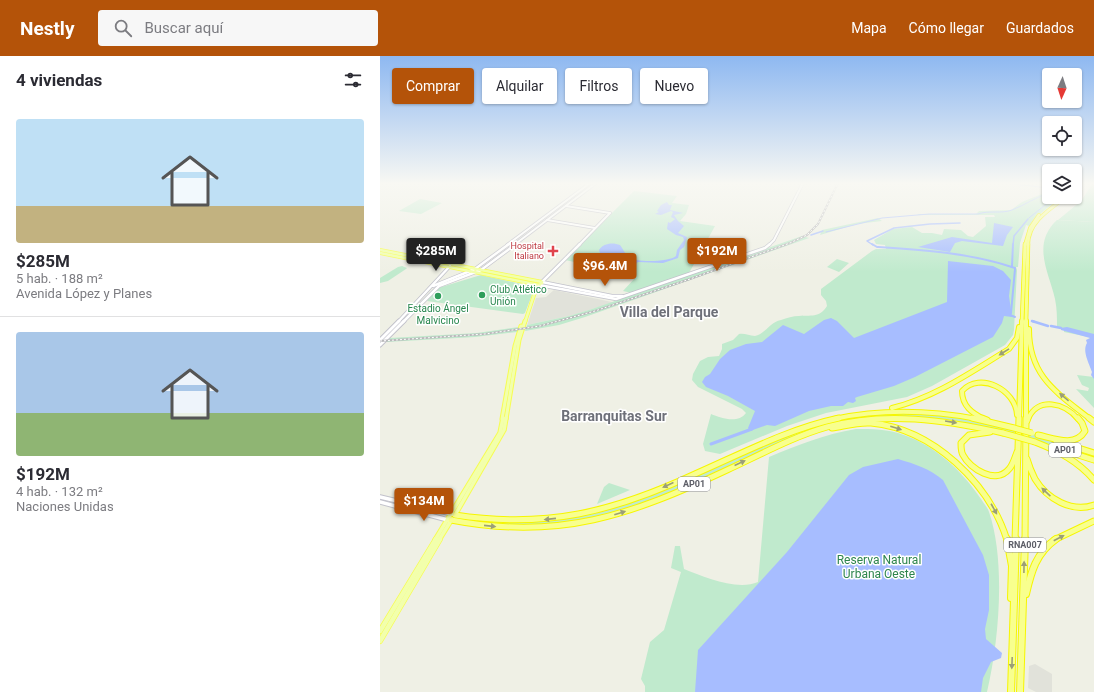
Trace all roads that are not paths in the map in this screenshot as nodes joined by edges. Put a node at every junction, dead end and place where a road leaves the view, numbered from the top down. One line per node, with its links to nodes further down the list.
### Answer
1 (551, 213): 7 (street)
2 (557, 213): 8 (street)
3 (608, 213): 9 (street)
4 (788, 213): 26 (street)
5 (1042, 213): 28 (highway, RNA007)
6 (1045, 213): 29 (highway, RNA007)
7 (542, 219): 8 (street); 14 (street)
8 (547, 220): 9 (street); 15 (street)
9 (595, 228): 22 (street)
10 (380, 250): 12 (main road)
11 (380, 253): 13 (main road)
12 (453, 264): 13 (street); 14 (main road)
13 (450, 267): 16 (main road); 24 (street)
14 (475, 269): 15 (main road); 16 (street)
15 (481, 270): 17 (street); 18 (main road)
16 (471, 271): 17 (main road); 24 (street)
17 (476, 273): 20 (main road); 31 (street)
18 (502, 274): 19 (main road); 20 (main road)
19 (506, 275): 21 (main road); 22 (main road)
20 (498, 277): 21 (main road)
21 (502, 278): 23 (main road)
22 (542, 282): 23 (main road); 25 (street)
23 (538, 285): 27 (street); 49 (main road)
24 (433, 286): 30 (street)
25 (603, 294): 26 (street); 27 (street)
26 (629, 295): 27 (street)
27 (600, 297)
28 (1022, 305): 32 (highway, one-way to 32); 35 (highway, RNA007)
29 (1027, 307): 33 (highway, one-way to 29); 36 (highway, RNA007)
30 (380, 340)
31 (380, 344)
32 (821, 421): 34 (highway, AP01); 49 (highway, AP01, one-way to 49)
33 (1094, 422)
34 (1008, 426): 35 (highway, AP01); 35 (highway)
35 (1017, 427): 39 (highway, AP01, bridge); 40 (highway, RNA007)
36 (1026, 427): 39 (highway); 41 (highway, RNA007)
37 (1002, 433): 38 (highway, AP01, one-way to 37); 40 (highway); 42 (highway, AP01, bridge)
38 (802, 435): 50 (highway, AP01, one-way to 38); 53 (highway, one-way to 53)
39 (1038, 435): 43 (highway, AP01)
40 (1019, 440): 53 (highway, RNA007)
41 (1026, 442): 48 (highway, one-way to 41); 55 (highway, RNA007, one-way to 41)
42 (1035, 442): 44 (highway, AP01); 45 (highway)
43 (1094, 453)
44 (1094, 460)
45 (1094, 480)
46 (380, 497): 49 (street)
47 (380, 502): 50 (street)
48 (1094, 505)
49 (453, 514): 50 (main road)
50 (449, 520): 52 (main road); 54 (main road)
51 (1094, 521): 55 (highway, one-way to 51)
52 (380, 631)
53 (1013, 634): 56 (highway, RNA007, one-way to 56)
54 (380, 641)
55 (1022, 648): 57 (highway, RNA007)
56 (1011, 692)
57 (1020, 692)

